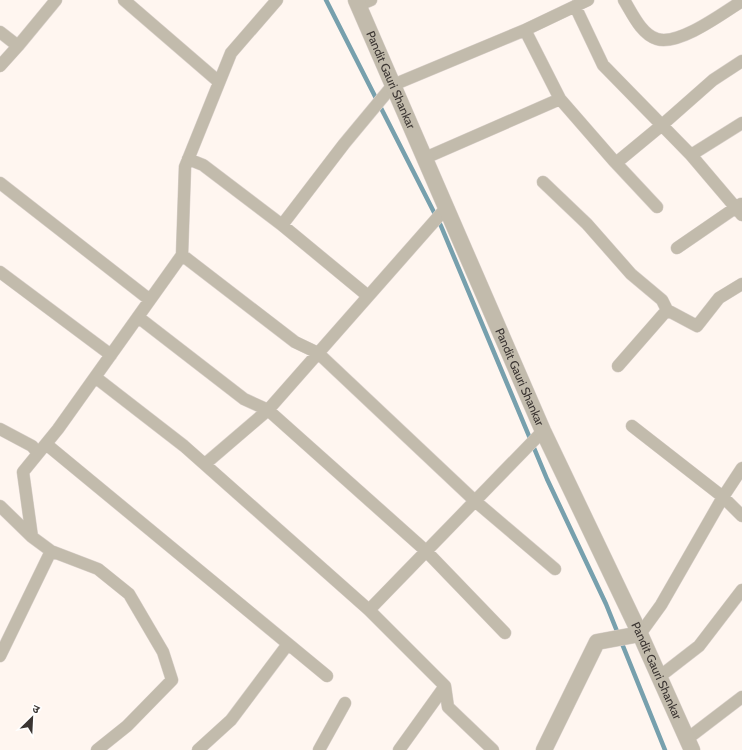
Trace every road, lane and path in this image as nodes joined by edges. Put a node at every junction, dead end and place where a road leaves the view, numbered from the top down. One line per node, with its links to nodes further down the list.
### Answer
1 (56, 0): 11 (street)
2 (124, 0): 14 (street)
3 (276, 0): 14 (street)
4 (588, 0): 8 (street)
5 (624, 0): 6 (street)
6 (742, 1)
7 (362, 2): 15 (street, Pandit Gauri Shankar)
8 (575, 6): 9 (street); 18 (street)
9 (524, 30): 15 (street); 16 (street)
10 (0, 32): 11 (street)
11 (18, 46): 13 (street)
12 (742, 60): 18 (street)
13 (0, 66)
14 (219, 82): 21 (street)
15 (393, 85): 20 (street, Pandit Gauri Shankar); 28 (street)
16 (560, 99): 20 (street); 22 (street)
17 (742, 123): 19 (street)
18 (662, 125): 19 (street); 22 (street)
19 (690, 155): 27 (street)
20 (425, 158): 26 (street, Pandit Gauri Shankar)
21 (188, 159): 28 (street); 30 (street)
22 (616, 163): 25 (street)
23 (543, 182): 35 (street)
24 (0, 183): 34 (street)
25 (657, 207)
26 (446, 208): 33 (street); 44 (street, Pandit Gauri Shankar)
27 (740, 209): 29 (street)
28 (282, 225): 33 (street)
29 (677, 248)
30 (182, 255): 34 (street); 37 (street)
31 (0, 272): 38 (street)
32 (742, 284): 35 (street)
33 (368, 296): 37 (street)
34 (150, 300): 36 (street)
35 (667, 310): 39 (street)
36 (138, 317): 38 (street); 41 (street)
37 (318, 353): 41 (street); 49 (street)
38 (111, 355): 40 (street)
39 (618, 366)
40 (95, 377): 45 (street); 46 (street)
41 (268, 410): 46 (street); 54 (street)
42 (632, 426): 48 (street)
43 (0, 429): 45 (street)
44 (543, 432): 49 (street); 59 (street, Pandit Gauri Shankar)
45 (42, 448): 52 (street); 60 (street)
46 (205, 464): 57 (street)
47 (742, 468): 48 (street)
48 (723, 497): 51 (street); 59 (street)
49 (475, 501): 54 (street); 55 (street)
50 (0, 506): 52 (street)
51 (742, 516)
52 (32, 537): 53 (street)
53 (51, 551): 61 (street); 68 (street)
54 (426, 551): 57 (street); 58 (street)
55 (555, 570)
56 (742, 590): 63 (street)
57 (369, 610): 64 (street)
58 (505, 633)
59 (640, 634): 63 (street, Pandit Gauri Shankar); 73 (street)
60 (288, 644): 62 (street); 69 (street)
61 (0, 656)
62 (327, 676)
63 (659, 677): 67 (street, Pandit Gauri Shankar)
64 (445, 686): 71 (street); 72 (street)
65 (742, 697): 67 (street)
66 (345, 703): 70 (street)
67 (690, 744)
68 (98, 750)
69 (198, 750)
70 (319, 750)
71 (399, 750)
72 (493, 750)
73 (544, 750)

